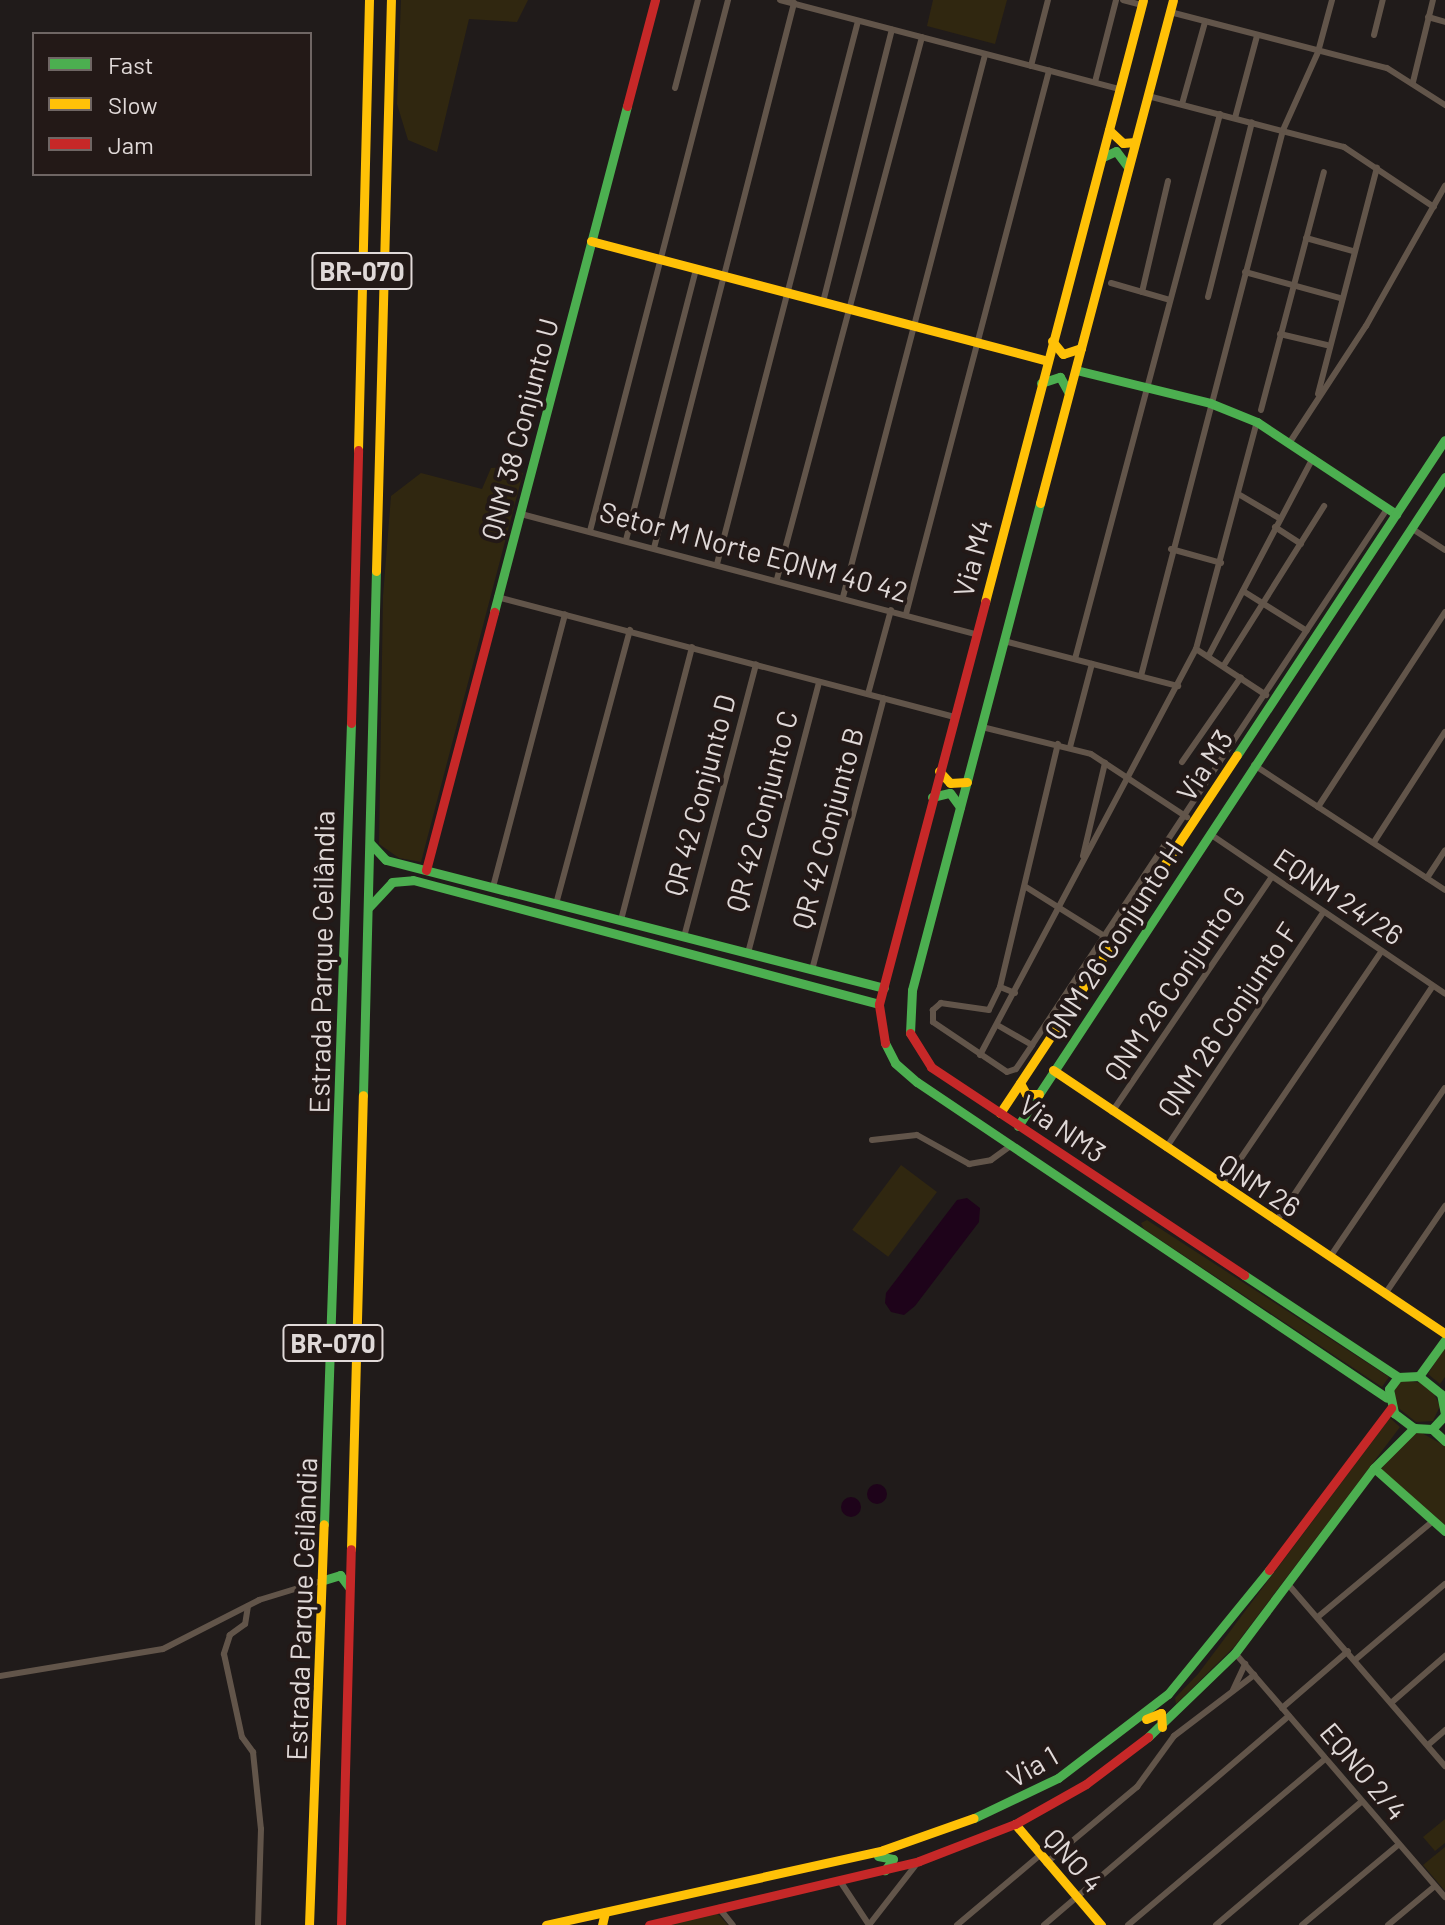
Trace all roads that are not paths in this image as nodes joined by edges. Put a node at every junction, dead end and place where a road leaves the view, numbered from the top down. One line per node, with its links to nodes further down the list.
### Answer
1 (369, 0): 18 (main road, Estrada Parque Ceilândia / BR-070)
2 (391, 0): 22 (main road, Estrada Parque Ceilândia / BR-070)
3 (655, 0): 52 (main road, QNM 38 Conjunto U)
4 (698, 0): 33 (street)
5 (728, 0): 54 (street)
6 (780, 0): 15 (street)
7 (1048, 0): 29 (street)
8 (1116, 0): 31 (street)
9 (1123, 0): 14 (street)
10 (1173, 0): 16 (main road, Via M4)
11 (1332, 0): 27 (street)
12 (1383, 0): 24 (street)
13 (1433, 0): 17 (street)
14 (1143, 2): 34 (main road, Via M4)
15 (794, 3): 19 (street); 57 (street)
16 (1170, 12): 20 (street); 35 (main road, Via M4)
17 (1428, 17): 21 (street); 32 (street)
18 (368, 20): 22 (main road); 93 (main road, Estrada Parque Ceilândia / BR-070)
19 (858, 21): 23 (street); 60 (street)
20 (1205, 22): 25 (street); 36 (street)
21 (1445, 22)
22 (390, 23): 94 (main road, Estrada Parque Ceilândia / BR-070)
23 (892, 30): 26 (street); 65 (street)
24 (1374, 35)
25 (1257, 36): 27 (street); 39 (street)
26 (922, 37): 28 (street); 66 (street)
27 (1318, 52): 32 (street); 41 (street)
28 (985, 55): 29 (street); 67 (street)
29 (1031, 66): 30 (street)
30 (1049, 71): 31 (street); 70 (street)
31 (1095, 82): 34 (street)
32 (1413, 82): 37 (street)
33 (675, 88)
34 (1120, 89): 42 (main road, Via M4)
35 (1148, 96): 36 (street); 43 (main road, Via M4)
36 (1182, 104): 38 (street)
37 (1445, 105)
38 (1220, 114): 39 (street); 64 (street)
39 (1235, 118): 40 (street)
40 (1252, 122): 41 (street); 62 (street)
41 (1283, 130): 46 (street); 56 (street)
42 (1108, 136): 43 (main road); 44 (main road, Via M4)
43 (1135, 142): 45 (main road, Via M4)
44 (1102, 159): 45 (main road); 69 (main road, Via M4)
45 (1128, 167): 72 (main road, Via M4)
46 (1377, 168): 50 (street); 53 (street)
47 (1324, 172): 51 (street)
48 (1168, 181): 61 (street)
49 (1445, 186): 50 (street)
50 (1434, 207): 78 (street)
51 (1306, 238): 53 (street); 59 (street)
52 (591, 241): 54 (main road); 91 (main road, QNM 38 Conjunto U)
53 (1353, 251): 63 (street)
54 (660, 259): 55 (main road); 97 (street)
55 (696, 269): 57 (main road); 99 (street)
56 (1245, 272): 59 (street); 79 (street)
57 (723, 276): 60 (main road); 101 (street)
58 (1111, 283): 61 (street)
59 (1293, 284): 63 (street); 68 (street)
60 (786, 292): 65 (main road); 105 (street)
61 (1142, 292): 64 (street)
62 (1208, 297)
63 (1340, 298): 71 (street)
64 (1170, 300): 76 (street)
65 (823, 302): 66 (main road)
66 (851, 309): 67 (main road); 106 (street)
67 (913, 326): 70 (main road); 110 (street)
68 (1280, 334): 71 (street); 80 (street)
69 (1052, 341): 72 (main road); 73 (main road, Via M4)
70 (976, 342): 73 (main road); 115 (street)
71 (1327, 345): 78 (street)
72 (1081, 348): 74 (main road, Via M4)
73 (1047, 361): 75 (main road, Via M4)
74 (1076, 370): 76 (main road); 77 (main road, Via M4)
75 (1040, 385): 77 (main road); 118 (main road, Via M4)
76 (1147, 385): 79 (main road); 123 (street)
77 (1069, 393): 119 (main road, Via M4)
78 (1318, 397): 82 (street)
79 (1210, 403): 81 (main road); 102 (street)
80 (1261, 410)
81 (1257, 422): 82 (main road); 87 (street)
82 (1290, 442): 84 (main road)
83 (1443, 444): 90 (main road, Via M3)
84 (1313, 458): 90 (main road); 92 (street)
85 (1445, 468): 89 (main road)
86 (1445, 477): 89 (main road)
87 (1240, 495): 92 (street); 104 (street)
88 (1324, 506): 100 (street)
89 (1426, 507): 96 (main road)
90 (1391, 512): 98 (main road, Via M3); 117 (street)
91 (521, 514): 97 (street, Setor M Norte EQNM 40 42); 109 (main road, QNM 38 Conjunto U)
92 (1279, 518): 95 (street)
93 (355, 521): 94 (main road); 194 (main road, Estrada Parque Ceilândia / BR-070)
94 (379, 525): 153 (main road, Estrada Parque Ceilândia / BR-070)
95 (1275, 527): 100 (street); 107 (street)
96 (1411, 528): 103 (street); 108 (main road)
97 (590, 531): 99 (street, Setor M Norte EQNM 40 42)
98 (1385, 531): 108 (main road); 131 (main road, Via M3)
99 (626, 540): 101 (street, Setor M Norte EQNM 40 42)
100 (1301, 544): 111 (street)
101 (654, 548): 105 (street, Setor M Norte EQNM 40 42)
102 (1171, 549): 104 (street); 127 (street)
103 (1445, 550)
104 (1221, 563): 121 (street)
105 (717, 564): 106 (street, Setor M Norte EQNM 40 42)
106 (777, 579): 110 (street, Setor M Norte EQNM 40 42)
107 (1243, 591): 111 (street); 122 (street)
108 (1367, 595): 140 (main road)
109 (497, 597): 114 (street); 157 (main road, QNM 38 Conjunto U)
110 (843, 597): 112 (street, Setor M Norte EQNM 40 42)
111 (1265, 602): 117 (street); 126 (street)
112 (891, 610): 115 (street, Setor M Norte EQNM 40 42); 132 (street)
113 (1445, 612): 149 (street)
114 (565, 614): 116 (street); 162 (street)
115 (906, 614): 118 (street, Setor M Norte EQNM 40 42)
116 (630, 630): 120 (street); 166 (street)
117 (1307, 631): 133 (street)
118 (975, 634): 135 (main road, Via M4)
119 (1004, 641): 123 (street); 136 (main road, Via M4)
120 (692, 647): 124 (street); 170 (street)
121 (1196, 649): 122 (street); 130 (street)
122 (1209, 655): 126 (street)
123 (1075, 659): 125 (street)
124 (756, 664): 129 (street); 172 (street, QR 42 Conjunto D)
125 (1092, 664): 127 (street); 139 (street)
126 (1224, 665): 128 (street)
127 (1141, 676): 130 (street)
128 (1241, 677): 133 (street); 141 (street)
129 (819, 682): 132 (street); 174 (street, QR 42 Conjunto C)
130 (1178, 686): 145 (street)
131 (1281, 688): 140 (main road); 150 (main road, Via M3)
132 (868, 694): 134 (street)
133 (1266, 695): 150 (street)
134 (884, 698): 135 (street); 175 (street, QR 42 Conjunto B)
135 (954, 717): 144 (main road, Via M4)
136 (982, 727): 138 (street); 146 (main road, Via M4)
137 (1445, 732): 152 (street)
138 (1058, 744): 139 (street); 163 (street)
139 (1070, 747): 142 (street)
140 (1263, 751): 143 (main road, Via M3)
141 (1182, 762)
142 (1105, 763): 145 (street); 155 (street)
143 (1254, 765): 149 (street); 151 (main road, Via M3)
144 (939, 771): 146 (main road); 147 (main road, Via M4)
145 (1131, 778): 150 (street); 155 (street)
146 (967, 782): 148 (main road, Via M4)
147 (932, 797): 148 (main road); 179 (main road, Via M4)
148 (960, 807): 188 (main road, Via NM3)
149 (1318, 807): 152 (street)
150 (1190, 818): 161 (main road, Via M3); 171 (street)
151 (1209, 834): 158 (street, EQNM 24/26); 165 (main road, QNM 26 Conjunto H)
152 (1374, 842): 159 (street)
153 (370, 843): 156 (main road); 167 (main road, Estrada Parque Ceilândia / BR-070)
154 (1445, 850): 159 (street)
155 (1081, 863): 168 (street)
156 (415, 867): 157 (main road); 160 (main road)
157 (426, 870): 162 (main road)
158 (1271, 878): 169 (street, EQNM 24/26); 196 (street, QNM 26 Conjunto G)
159 (1427, 878): 164 (street)
160 (413, 880): 167 (main road); 180 (main road)
161 (1153, 883): 165 (main road); 189 (main road, Via M3)
162 (493, 887): 166 (main road)
163 (1026, 887): 168 (street); 178 (street)
164 (1445, 890)
165 (1168, 892): 187 (main road, QNM 26 Conjunto H)
166 (556, 904): 170 (main road)
167 (369, 907): 195 (main road, Estrada Parque Ceilândia / BR-070)
168 (1059, 910): 171 (street); 181 (street)
169 (1323, 913): 173 (street, EQNM 24/26); 202 (street, QNM 26 Conjunto F)
170 (621, 920): 172 (main road)
171 (1104, 936): 185 (street)
172 (684, 937): 174 (main road)
173 (1382, 951): 177 (street, EQNM 24/26); 203 (street)
174 (748, 953): 175 (main road)
175 (812, 970): 176 (main road)
176 (842, 977): 179 (main road); 180 (main road)
177 (1433, 986): 182 (street, EQNM 24/26); 208 (street)
178 (1000, 987): 181 (street); 186 (street)
179 (884, 988): 183 (main road, Via NM3)
180 (837, 993): 183 (main road)
181 (1015, 993): 184 (street)
182 (1445, 994)
183 (879, 1004): 192 (main road, Via NM3)
184 (999, 1026): 185 (street); 186 (street)
185 (1032, 1045): 186 (street)
186 (980, 1055)
187 (1053, 1070): 191 (main road); 196 (main road, QNM 26)
188 (953, 1083): 192 (main road); 193 (main road, Via NM3)
189 (1020, 1083): 191 (main road); 197 (main road, Via M3)
190 (1445, 1088): 210 (street)
191 (1039, 1094): 199 (main road)
192 (938, 1096): 198 (main road, Via NM3)
193 (974, 1096): 197 (main road, Via NM3); 198 (main road)
194 (341, 1106): 195 (main road); 225 (main road, Estrada Parque Ceilândia / BR-070)
195 (362, 1107): 228 (main road, Estrada Parque Ceilândia / BR-070)
196 (1112, 1112): 202 (main road, QNM 26)
197 (1000, 1113): 199 (main road, Via NM3)
198 (966, 1115): 201 (main road, Via NM3)
199 (1018, 1126): 204 (main road, Via NM3)
200 (872, 1140): 201 (street)
201 (1012, 1145): 207 (main road, Via NM3)
202 (1166, 1148): 203 (main road, QNM 26)
203 (1222, 1186): 208 (main road, QNM 26)
204 (1129, 1199): 206 (main road, Via NM3); 207 (main road)
205 (1445, 1206): 211 (street)
206 (1151, 1214): 209 (main road); 215 (main road, Via NM3)
207 (1117, 1215): 209 (main road, Via NM3)
208 (1276, 1222): 210 (main road, QNM 26)
209 (1138, 1229): 217 (main road, Via NM3)
210 (1330, 1257): 211 (main road, QNM 26)
211 (1385, 1294): 212 (main road, QNM 26)
212 (1445, 1333)
213 (1445, 1340): 214 (main road)
214 (1419, 1376): 215 (main road); 216 (main road)
215 (1398, 1377): 217 (main road)
216 (1443, 1389): 218 (main road)
217 (1389, 1403): 219 (main road); 233 (main road, Via 1)
218 (1445, 1415): 220 (main road)
219 (1414, 1428): 220 (main road); 222 (main road, Via 1)
220 (1432, 1429): 221 (main road)
221 (1445, 1441)
222 (1374, 1468): 223 (main road); 226 (main road, Via 1)
223 (1433, 1521): 224 (main road); 230 (street)
224 (1445, 1531)
225 (324, 1580): 228 (main road); 229 (street); 264 (main road, Estrada Parque Ceilândia / BR-070)
226 (1287, 1583): 230 (street); 232 (main road, Via 1)
227 (1445, 1584): 235 (street)
228 (349, 1587): 265 (main road, Estrada Parque Ceilândia / BR-070)
229 (248, 1606): 238 (street); 263 (street)
230 (1319, 1616): 231 (street)
231 (1348, 1651): 235 (street); 242 (street)
232 (1235, 1653): 236 (street, EQNO 2/4); 241 (main road, Via 1)
233 (1204, 1656): 241 (main road); 246 (main road, Via 1)
234 (1445, 1656): 240 (street)
235 (1355, 1660): 240 (street)
236 (1245, 1664): 237 (street, EQNO 2/4); 239 (street)
237 (1254, 1675): 239 (street); 242 (street, EQNO 2/4)
238 (0, 1676)
239 (1231, 1693): 253 (street)
240 (1391, 1703): 247 (street)
241 (1183, 1708): 244 (main road, Via 1)
242 (1282, 1708): 243 (street, EQNO 2/4)
243 (1289, 1716): 248 (street, EQNO 2/4); 259 (street)
244 (1162, 1727): 246 (main road); 251 (main road, Via 1)
245 (1445, 1730): 247 (street)
246 (1112, 1741): 255 (main road, Via 1)
247 (1428, 1745): 249 (street)
248 (1325, 1759): 250 (street, EQNO 2/4); 274 (street)
249 (1445, 1766)
250 (1361, 1802): 252 (street, EQNO 2/4); 275 (street)
251 (1015, 1824): 253 (main road, QNO 4); 254 (main road, Via 1)
252 (1398, 1845): 258 (street, EQNO 2/4); 276 (street)
253 (1043, 1859): 259 (main road, QNO 4); 271 (street)
254 (919, 1861): 256 (main road, Via 1); 270 (street)
255 (829, 1862): 256 (main road); 262 (main road, Via 1)
256 (885, 1870): 257 (main road, Via 1)
257 (840, 1881): 261 (main road, Via 1); 270 (street)
258 (1435, 1886): 260 (street, EQNO 2/4); 277 (street)
259 (1077, 1897): 272 (street); 273 (main road, QNO 4)
260 (1445, 1897)
261 (719, 1908): 268 (main road, Via 1); 269 (street)
262 (605, 1912): 266 (main road, Via 1); 267 (main road)
263 (258, 1925)
264 (309, 1925)
265 (341, 1925)
266 (546, 1925)
267 (602, 1925)
268 (649, 1925)
269 (733, 1925)
270 (869, 1925)
271 (957, 1925)
272 (1044, 1925)
273 (1101, 1925)
274 (1128, 1925)
275 (1216, 1925)
276 (1302, 1925)
277 (1388, 1925)

